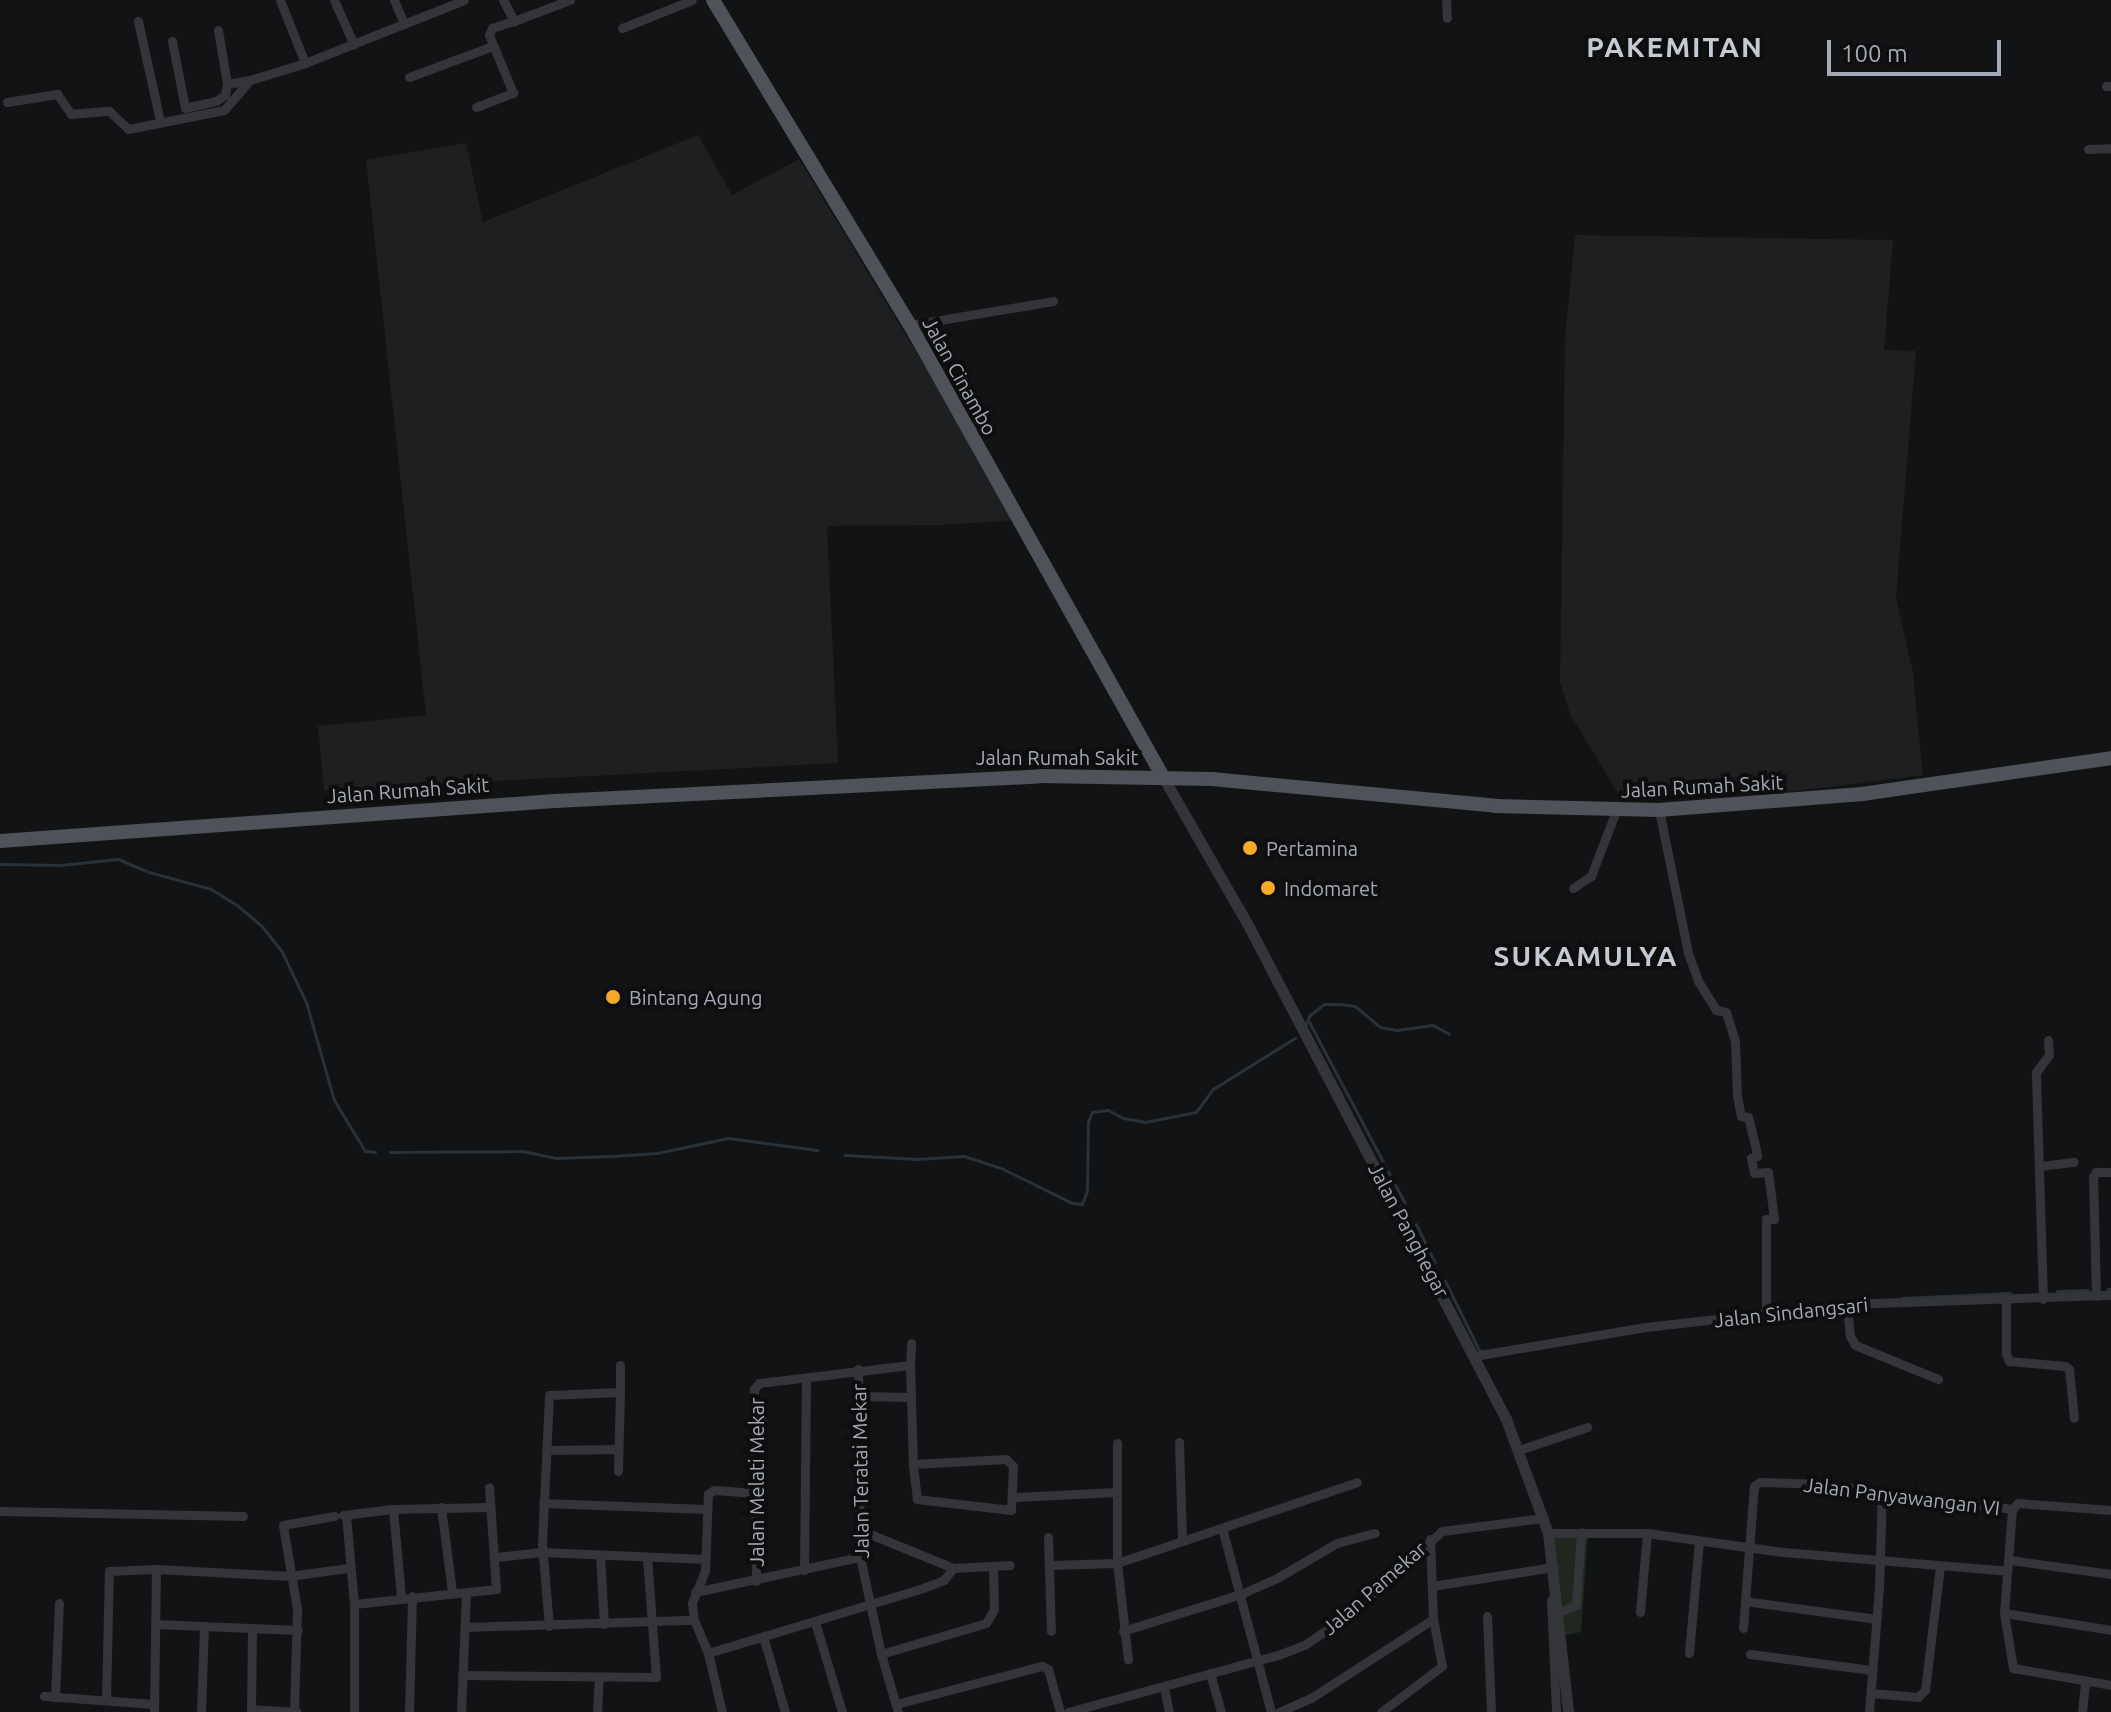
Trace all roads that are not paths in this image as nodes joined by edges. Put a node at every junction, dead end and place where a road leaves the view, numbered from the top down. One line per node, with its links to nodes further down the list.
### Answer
1 (280, 0): 20 (street)
2 (334, 0): 18 (street)
3 (394, 0): 14 (street)
4 (464, 0): 10 (street)
5 (503, 0): 13 (street)
6 (570, 0): 13 (street)
7 (692, 0): 15 (street)
8 (713, 0): 30 (main road, Jalan Cinambo)
9 (1446, 0): 11 (street)
10 (451, 2): 14 (street)
11 (1447, 18)
12 (138, 21): 26 (street)
13 (514, 21): 19 (street)
14 (404, 24): 18 (street)
15 (622, 28)
16 (218, 30): 23 (street)
17 (172, 41): 23 (street)
18 (354, 45): 20 (street)
19 (493, 46): 21 (street); 25 (street)
20 (305, 63): 22 (street)
21 (409, 77)
22 (250, 80): 23 (street); 26 (street)
23 (227, 84)
24 (7, 102): 26 (street)
25 (476, 107)
26 (160, 121)
27 (2111, 148): 28 (street)
28 (2088, 149)
29 (1053, 301): 30 (street)
30 (910, 325): 32 (main road, Jalan Cinambo)
31 (2111, 758): 33 (main road, Jalan Rumah Sakit)
32 (1163, 777): 34 (main road, Jalan Rumah Sakit); 35 (main road, Jalan Rumah Sakit); 48 (street, Jalan Panghegar)
33 (1659, 810): 34 (main road, Jalan Rumah Sakit); 46 (street)
34 (1616, 811): 36 (street)
35 (0, 841)
36 (1573, 888)
37 (2048, 1040): 39 (street)
38 (2074, 1162): 39 (street)
39 (2040, 1166): 43 (street)
40 (2111, 1172): 42 (street)
41 (2111, 1295): 42 (street, Jalan Sindangsari)
42 (2096, 1296): 43 (street, Jalan Sindangsari)
43 (2043, 1299): 44 (street, Jalan Sindangsari)
44 (2006, 1301): 45 (street, Jalan Sindangsari); 57 (street)
45 (1847, 1304): 46 (street, Jalan Sindangsari); 53 (street)
46 (1766, 1315): 48 (street, Jalan Sindangsari)
47 (911, 1343): 50 (street)
48 (1474, 1356): 63 (street, Jalan Panghegar)
49 (620, 1365): 54 (street)
50 (910, 1365): 51 (street); 56 (street)
51 (858, 1369): 52 (street); 55 (street, Jalan Teratai Mekar)
52 (806, 1378): 69 (street, Jalan Melati Mekar); 111 (street)
53 (1938, 1379)
54 (620, 1392): 61 (street); 62 (street)
55 (858, 1396): 56 (street); 84 (street, Jalan Teratai Mekar)
56 (911, 1397): 64 (street)
57 (2074, 1418)
58 (1587, 1427): 63 (street)
59 (1179, 1442): 91 (street)
60 (1117, 1443): 68 (street)
61 (618, 1449): 62 (street); 65 (street)
62 (547, 1450): 72 (street)
63 (1519, 1450): 82 (street, Jalan Panghegar)
64 (913, 1464): 71 (street); 71 (street)
65 (618, 1471)
66 (1357, 1482): 83 (street)
67 (489, 1487): 74 (street)
68 (1117, 1492): 71 (street); 101 (street)
69 (756, 1493): 76 (street); 114 (street, Jalan Melati Mekar)
70 (1882, 1493): 77 (street, Jalan Panyawangan VI); 93 (street, Jalan Panyawangan VI); 100 (street)
71 (1014, 1497)
72 (543, 1503): 76 (street); 94 (street)
73 (441, 1507): 74 (street); 75 (street); 116 (street)
74 (490, 1507): 96 (street)
75 (393, 1509): 81 (street); 120 (street)
76 (707, 1509): 99 (street)
77 (2012, 1509): 78 (street, Jalan Panyawangan VI); 105 (street)
78 (2111, 1510)
79 (0, 1511): 80 (street)
80 (243, 1516)
81 (341, 1516): 108 (street); 113 (street)
82 (1544, 1518): 87 (street, Jalan Panghegar); 90 (street, Jalan Pamekar)
83 (1222, 1528): 91 (street); 119 (street)
84 (860, 1530): 97 (street, Jalan Teratai Mekar); 109 (street)
85 (1581, 1532): 87 (street); 88 (street); 126 (street)
86 (1375, 1533): 119 (street)
87 (1548, 1533): 107 (street, Jalan Panghegar)
88 (1647, 1533): 92 (street); 127 (street)
89 (1048, 1537): 103 (street)
90 (1430, 1539): 115 (street); 152 (street, Jalan Pamekar)
91 (1182, 1540): 101 (street)
92 (1699, 1540): 93 (street); 148 (street)
93 (1748, 1547): 100 (street); 122 (street)
94 (542, 1552): 95 (street); 96 (street); 138 (street)
95 (600, 1555): 98 (street); 135 (street)
96 (496, 1557): 118 (street)
97 (860, 1557): 111 (street); 124 (street, Jalan Teratai Mekar)
98 (647, 1558): 99 (street); 136 (street)
99 (705, 1559): 117 (street)
100 (1880, 1561): 104 (street); 131 (street)
101 (1117, 1563): 103 (street); 145 (street)
102 (1010, 1565): 106 (street)
103 (1049, 1565): 144 (street)
104 (1940, 1566): 105 (street); 160 (street)
105 (2009, 1566): 112 (street); 128 (street)
106 (993, 1567): 109 (street); 149 (street)
107 (1554, 1567): 115 (street); 126 (street, Jalan Panghegar)
108 (348, 1568): 113 (street); 125 (street)
109 (953, 1568): 124 (street)
110 (156, 1569): 113 (street); 134 (street); 161 (street)
111 (804, 1570): 114 (street)
112 (2111, 1574)
113 (290, 1576): 142 (street)
114 (756, 1581): 117 (street)
115 (1432, 1586): 130 (street)
116 (452, 1592): 118 (street); 120 (street)
117 (695, 1592): 132 (street)
118 (466, 1593): 139 (street)
119 (1241, 1594): 145 (street); 152 (street)
120 (407, 1597): 125 (street); 170 (street)
121 (1551, 1598): 182 (street)
122 (1745, 1601): 131 (street); 141 (street)
123 (59, 1603): 161 (street)
124 (871, 1603): 133 (street); 149 (street, Jalan Teratai Mekar)
125 (354, 1604): 169 (street)
126 (1560, 1612): 183 (street, Jalan Panghegar)
127 (1640, 1612)
128 (2004, 1613): 143 (street); 157 (street)
129 (1487, 1616): 181 (street)
130 (1433, 1619): 166 (street); 180 (street)
131 (1877, 1619): 153 (street)
132 (694, 1620): 136 (street); 147 (street)
133 (815, 1622): 146 (street); 174 (street)
134 (155, 1624): 137 (street); 162 (street)
135 (604, 1624): 136 (street); 138 (street)
136 (651, 1624): 156 (street)
137 (204, 1626): 140 (street); 167 (street)
138 (549, 1626): 139 (street)
139 (465, 1627): 155 (street)
140 (252, 1628): 142 (street); 164 (street)
141 (1743, 1628)
142 (298, 1630): 168 (street)
143 (2111, 1630)
144 (1051, 1631)
145 (1123, 1631): 151 (street)
146 (763, 1636): 147 (street); 173 (street)
147 (708, 1653): 165 (street)
148 (1689, 1653)
149 (881, 1654): 163 (street, Jalan Teratai Mekar)
150 (1750, 1654): 153 (street)
151 (1128, 1659)
152 (1258, 1659): 154 (street, Jalan Pamekar); 179 (street)
153 (1869, 1670): 160 (street)
154 (1210, 1673): 159 (street, Jalan Pamekar); 178 (street)
155 (462, 1675): 156 (street); 171 (street)
156 (599, 1677): 172 (street)
157 (2085, 1681): 158 (street); 185 (street)
158 (2111, 1685)
159 (1164, 1687): 176 (street, Jalan Pamekar); 177 (street)
160 (1871, 1693): 184 (street)
161 (106, 1700): 162 (street)
162 (154, 1708)
163 (897, 1708): 175 (street)
164 (251, 1710): 168 (street)
165 (722, 1711)
166 (1284, 1711)
167 (201, 1712)
168 (295, 1712)
169 (354, 1712)
170 (409, 1712)
171 (461, 1712)
172 (597, 1712)
173 (785, 1712)
174 (842, 1712)
175 (1060, 1712)
176 (1068, 1712)
177 (1169, 1712)
178 (1221, 1712)
179 (1271, 1712)
180 (1381, 1712)
181 (1491, 1712)
182 (1556, 1712)
183 (1568, 1712)
184 (1869, 1712)
185 (2082, 1712)

